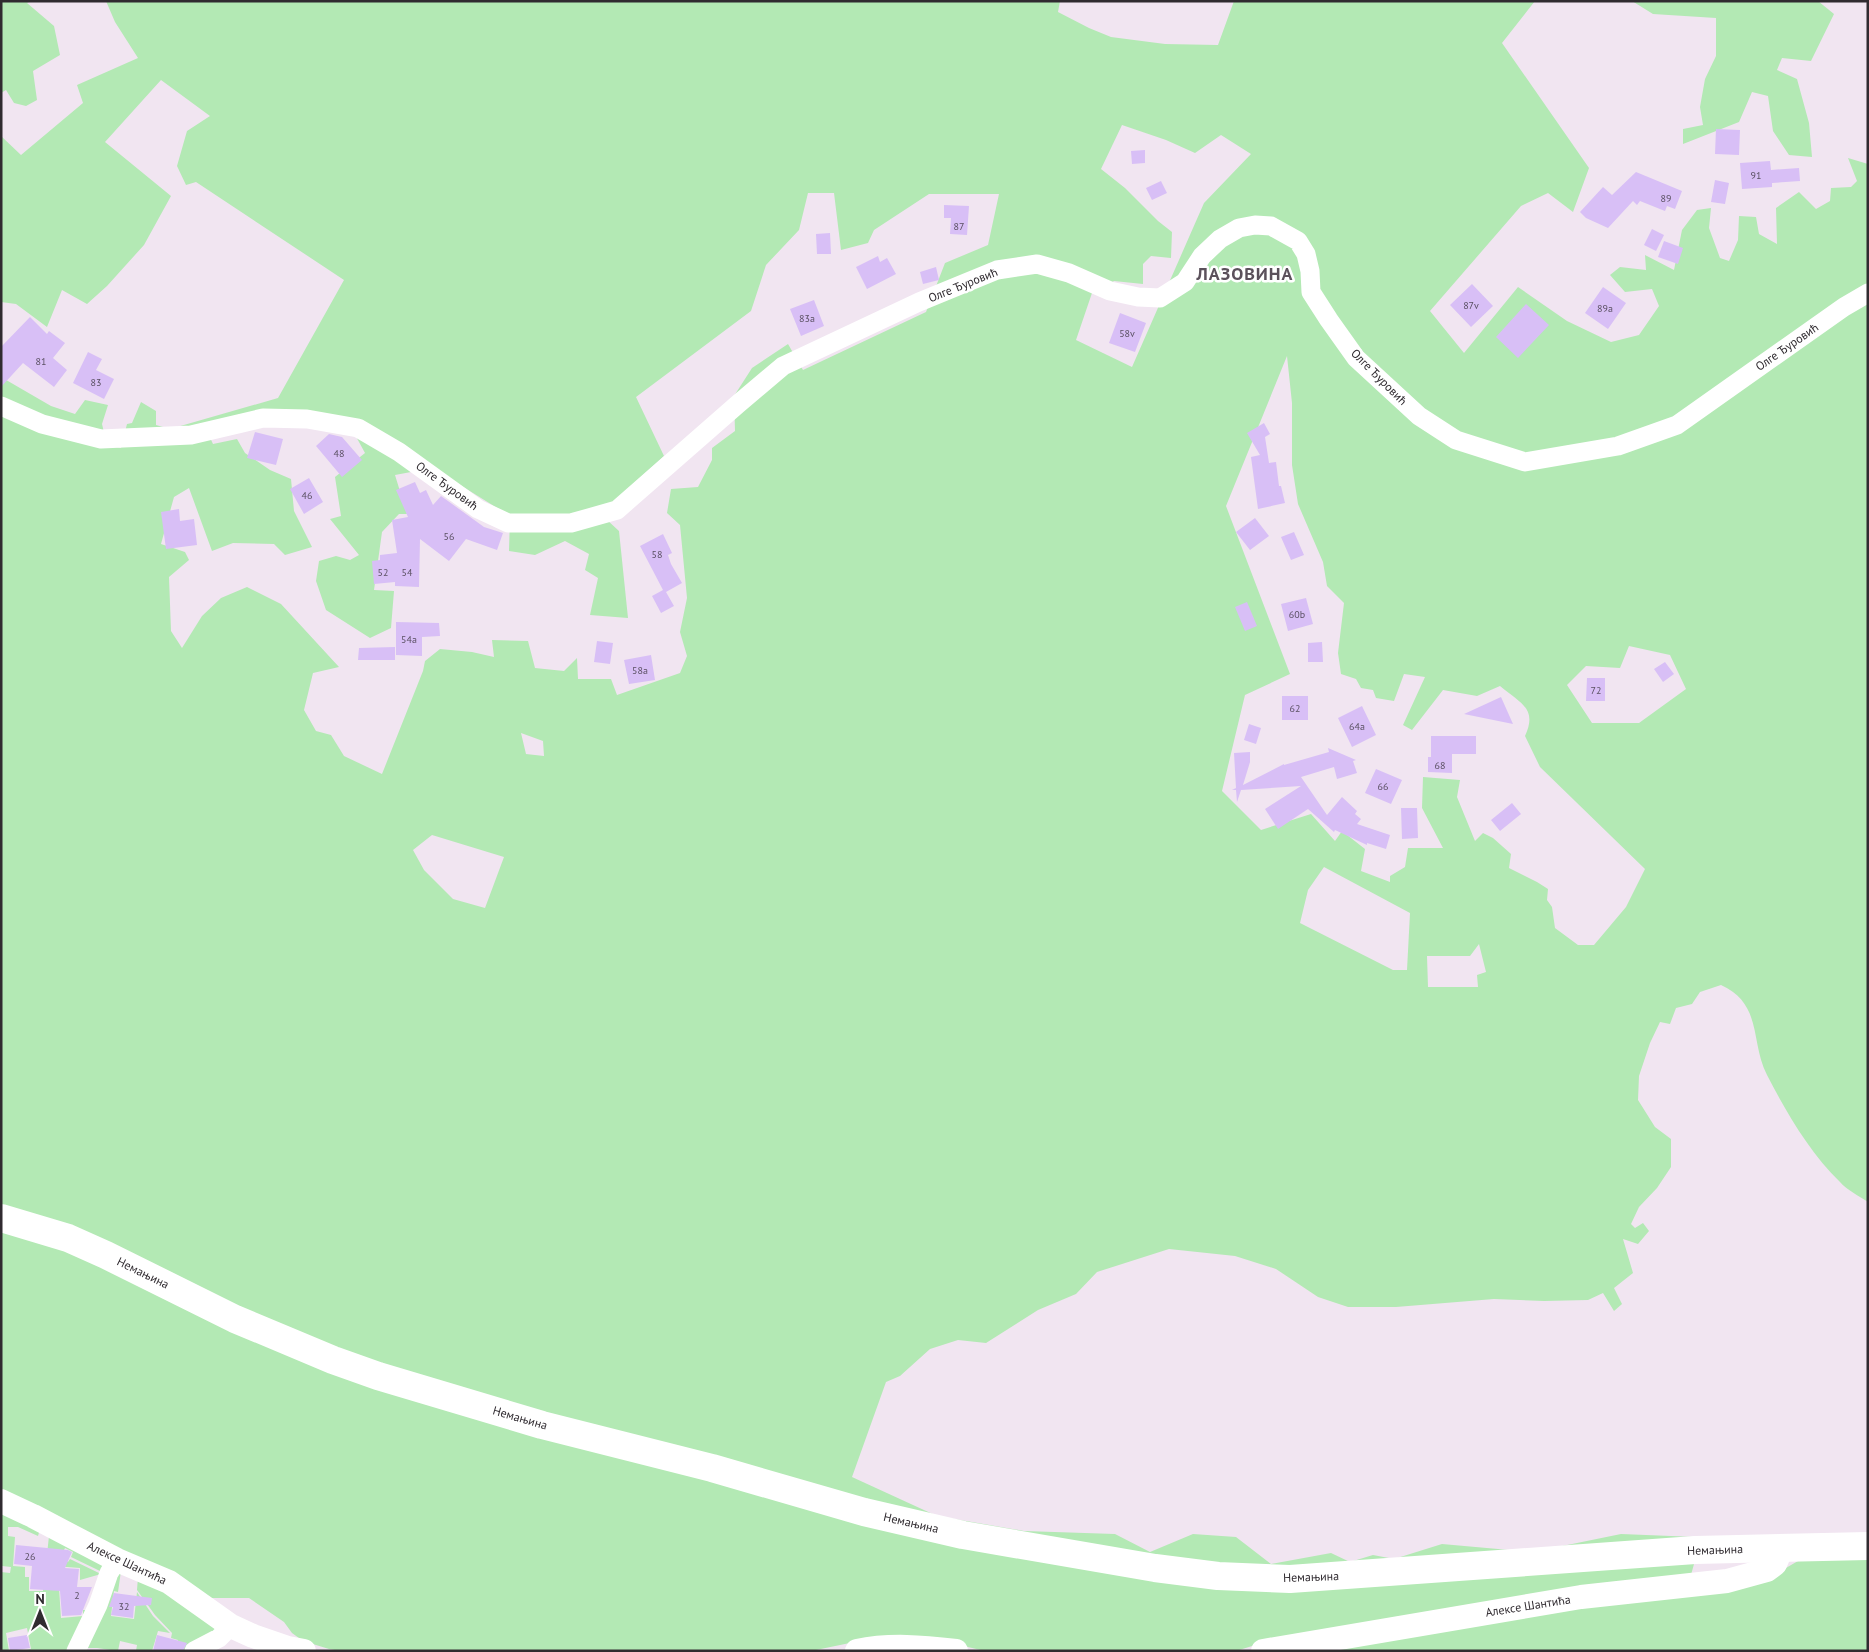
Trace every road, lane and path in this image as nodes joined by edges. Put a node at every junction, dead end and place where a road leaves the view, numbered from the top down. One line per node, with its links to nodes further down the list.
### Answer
1 (1868, 293): 2 (street, Олге Ђуровић)
2 (1, 406)
3 (1, 1218): 6 (main road, Немањина)
4 (1, 1501): 7 (street, Алексе Шантића)
5 (1868, 1546): 6 (main road, Немањина)
6 (1782, 1548): 14 (street, Алексе Шантића)
7 (117, 1560): 8 (street, Алексе Шантића); 9 (street)
8 (231, 1626): 10 (street); 11 (street, Алексе Шантића)
9 (76, 1651)
10 (194, 1651)
11 (304, 1651)
12 (857, 1651): 13 (street)
13 (956, 1651)
14 (1263, 1651)

